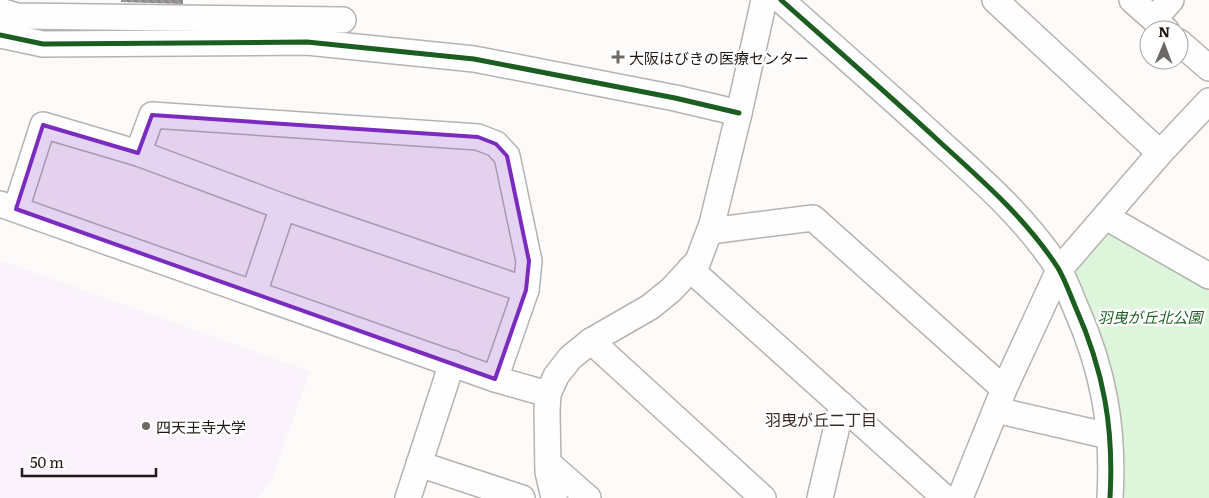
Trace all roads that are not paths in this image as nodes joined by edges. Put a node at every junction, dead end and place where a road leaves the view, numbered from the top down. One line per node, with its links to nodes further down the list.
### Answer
1 (764, 0): 14 (street)
2 (781, 0): 23 (street)
3 (995, 0): 16 (street)
4 (1132, 0): 8 (street)
5 (1172, 0): 9 (street)
6 (0, 11): 7 (street)
7 (343, 20)
8 (1154, 20)
9 (1162, 20)
10 (0, 35): 14 (street)
11 (1189, 51): 12 (street)
12 (1209, 68)
13 (1207, 107): 16 (street)
14 (739, 113): 20 (street)
15 (138, 153): 17 (street); 18 (street); 24 (street)
16 (1160, 153): 19 (street)
17 (8, 206): 25 (street)
18 (284, 207): 24 (street); 25 (street)
19 (1106, 217): 21 (street); 23 (street)
20 (710, 231): 22 (street); 30 (street)
21 (1204, 265)
22 (690, 269): 26 (street); 31 (street)
23 (1059, 270): 30 (street); 32 (street)
24 (526, 290): 28 (street)
25 (254, 293): 27 (street)
26 (591, 341): 29 (street); 39 (street)
27 (452, 363): 28 (street); 34 (street)
28 (495, 379): 29 (street)
29 (548, 394): 33 (street)
30 (1000, 399): 32 (street); 42 (street)
31 (842, 405): 40 (street); 41 (street)
32 (1110, 436): 43 (street)
33 (548, 463): 37 (street); 38 (street)
34 (419, 464): 35 (street); 36 (street)
35 (408, 498)
36 (522, 498)
37 (554, 498)
38 (588, 498)
39 (763, 498)
40 (820, 498)
41 (944, 498)
42 (960, 498)
43 (1110, 498)

